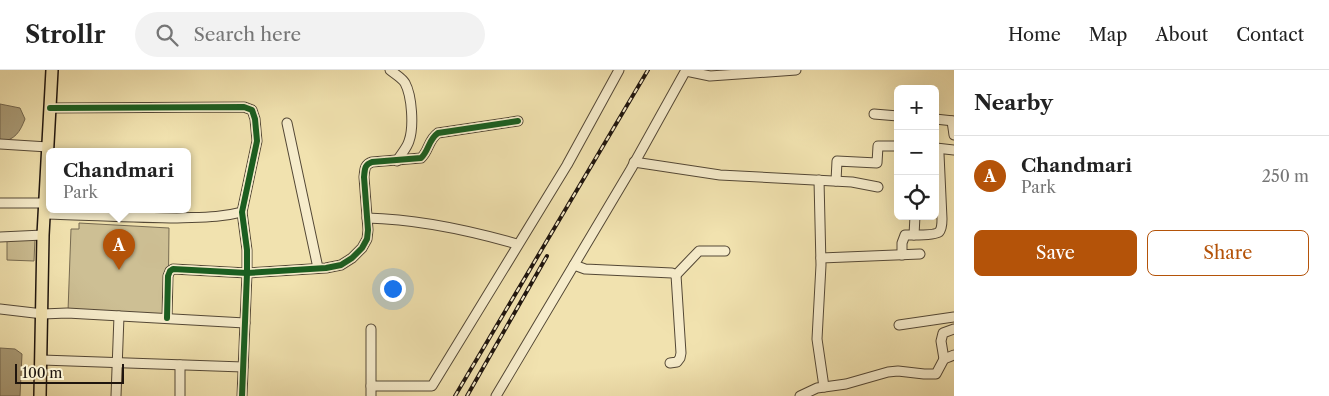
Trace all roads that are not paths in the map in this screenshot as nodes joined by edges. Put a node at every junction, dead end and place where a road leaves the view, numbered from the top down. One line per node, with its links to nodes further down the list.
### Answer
1 (52, 70): 6 (main road)
2 (619, 70): 35 (street)
3 (796, 70): 5 (street)
4 (394, 71): 20 (street)
5 (686, 71): 21 (street)
6 (50, 108): 16 (main road); 28 (street)
7 (874, 114): 8 (street)
8 (894, 116)
9 (939, 119): 11 (street)
10 (518, 121): 20 (street)
11 (953, 121): 13 (street)
12 (287, 123): 41 (street)
13 (954, 135)
14 (0, 144): 16 (street)
15 (894, 146): 23 (street)
16 (48, 147)
17 (939, 148): 18 (street)
18 (954, 150)
19 (939, 154): 33 (street)
20 (397, 161): 30 (street)
21 (634, 162): 22 (street); 40 (street)
22 (819, 180): 23 (street); 39 (street)
23 (836, 181): 24 (street)
24 (878, 187)
25 (46, 188): 27 (main road)
26 (0, 203): 27 (street)
27 (45, 208): 32 (main road)
28 (242, 212): 29 (street); 42 (street)
29 (86, 213)
30 (367, 218): 35 (street); 41 (street)
31 (915, 220): 33 (street)
32 (43, 235): 34 (street); 45 (main road)
33 (914, 235): 38 (street)
34 (0, 237)
35 (517, 244): 60 (street)
36 (725, 251): 43 (street)
37 (920, 254): 38 (street)
38 (902, 255): 39 (street)
39 (821, 258): 61 (street)
40 (574, 265): 43 (street); 68 (street)
41 (318, 268): 42 (street)
42 (247, 273): 48 (street); 49 (street)
43 (676, 275): 57 (street)
44 (0, 308): 45 (street)
45 (43, 314): 46 (street); 55 (main road)
46 (120, 316): 48 (street); 56 (street)
47 (954, 317): 50 (street)
48 (167, 318): 49 (street)
49 (245, 323): 59 (street)
50 (899, 325)
51 (371, 329): 62 (street)
52 (954, 329): 54 (street)
53 (954, 355): 54 (street)
54 (944, 359): 61 (street)
55 (42, 360): 56 (street); 63 (main road)
56 (117, 363): 58 (street); 64 (street)
57 (670, 363)
58 (180, 365): 59 (street); 65 (street)
59 (243, 367): 66 (street)
60 (432, 386): 62 (street); 67 (street)
61 (824, 387): 69 (street)
62 (371, 391)
63 (40, 396)
64 (116, 396)
65 (180, 396)
66 (242, 396)
67 (427, 396)
68 (496, 396)
69 (800, 396)

